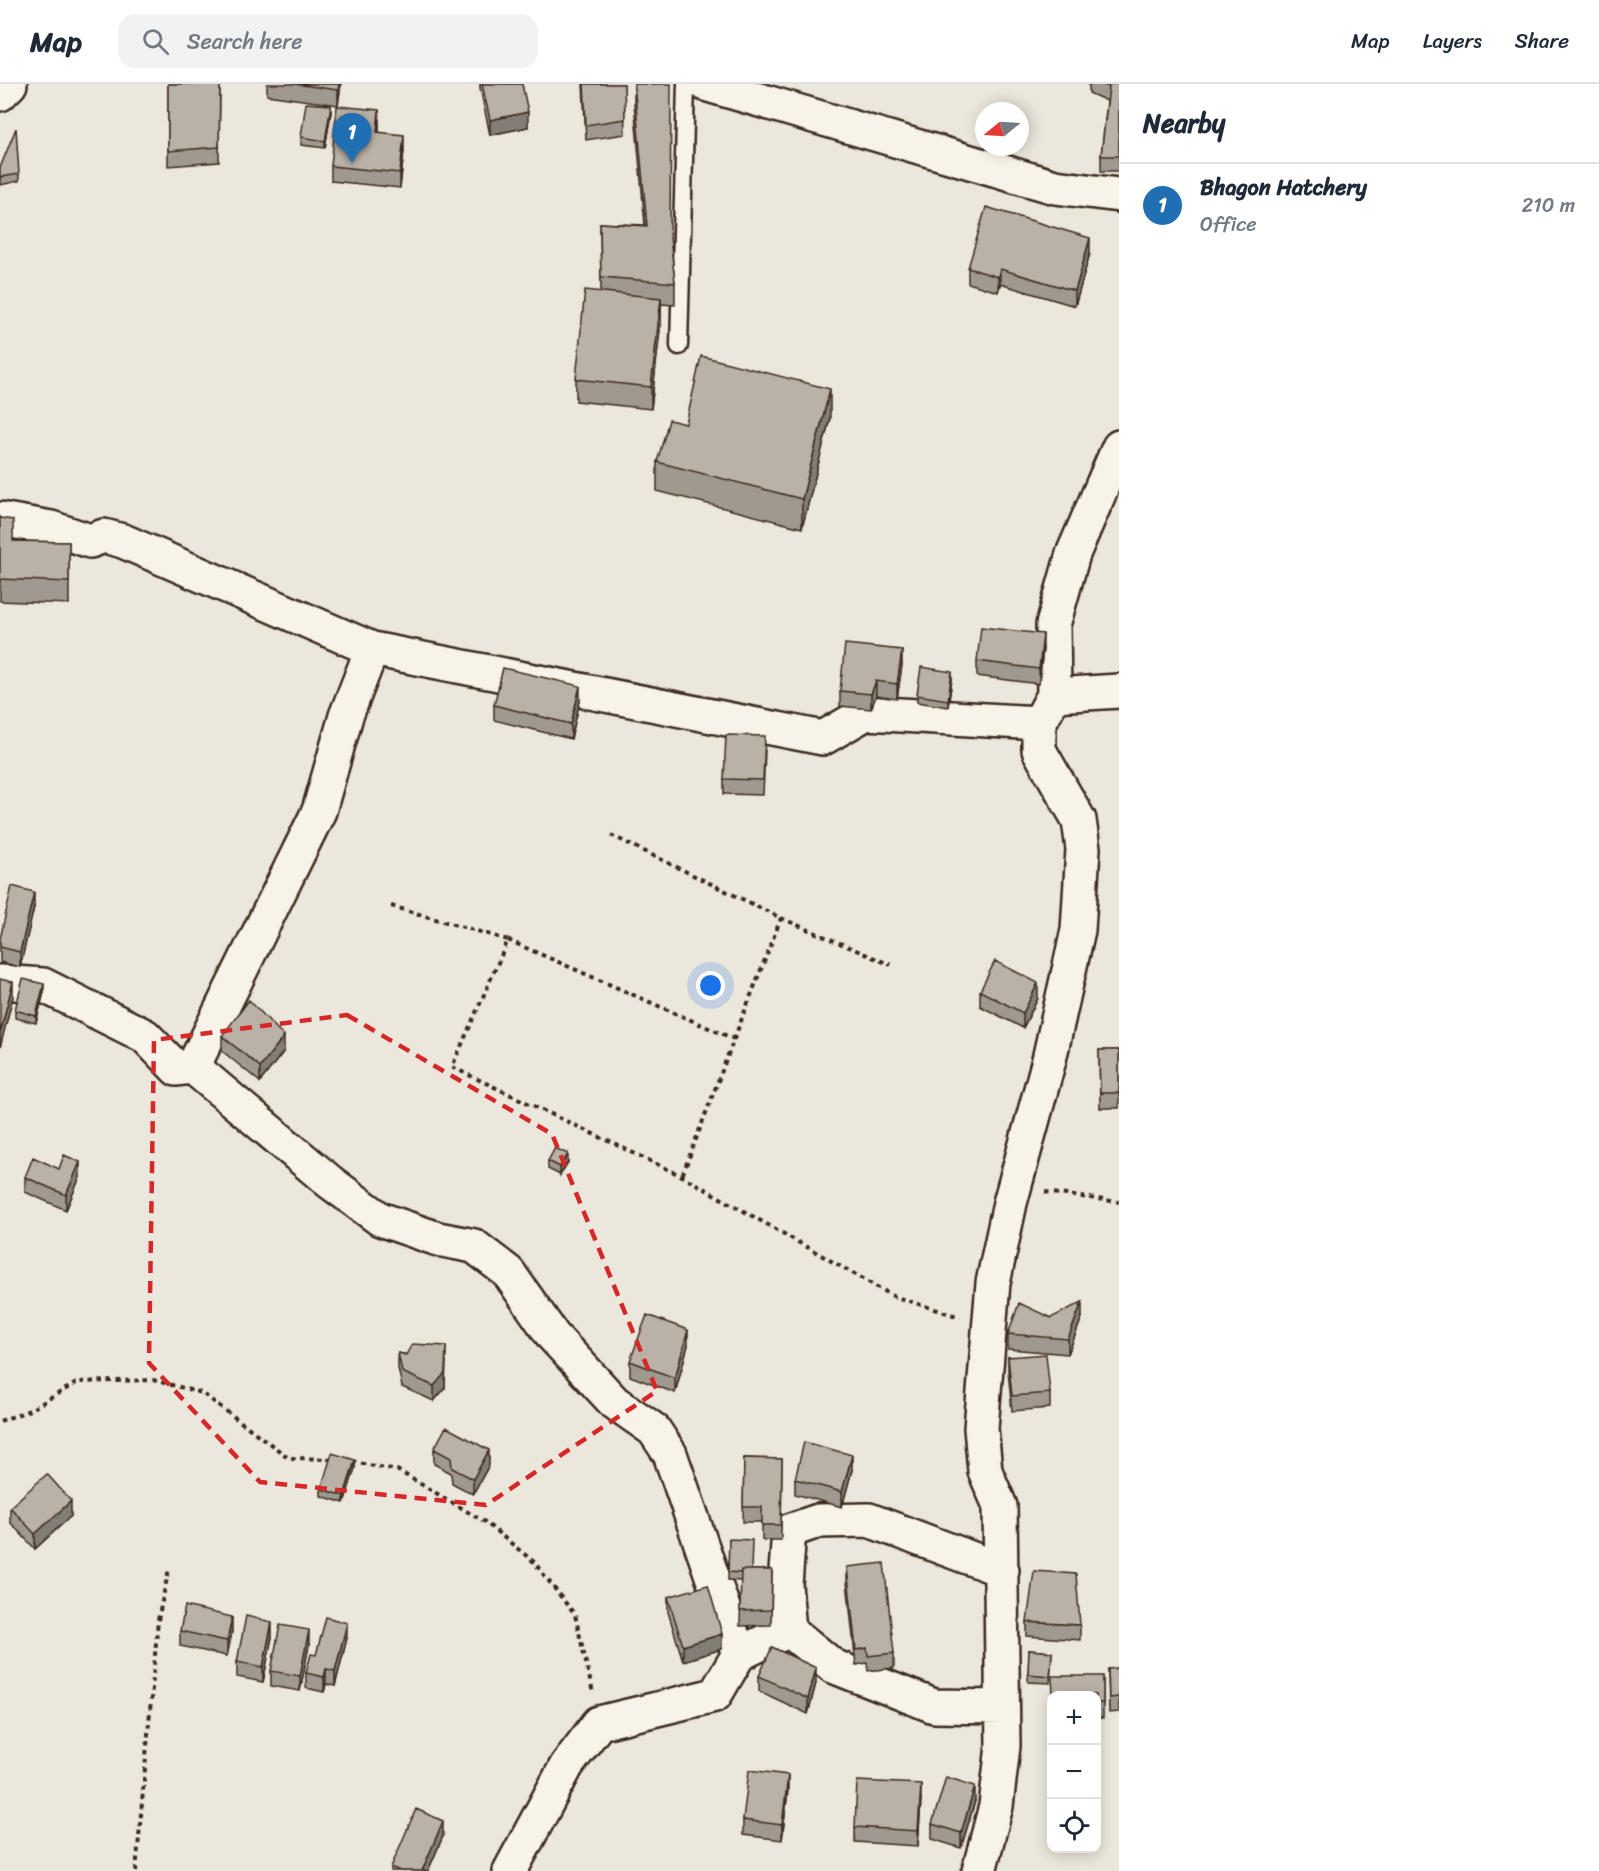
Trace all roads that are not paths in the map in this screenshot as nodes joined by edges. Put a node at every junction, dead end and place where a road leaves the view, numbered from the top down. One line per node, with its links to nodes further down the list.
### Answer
1 (10, 84): 4 (street)
2 (686, 84): 6 (lane)
3 (705, 84): 5 (street)
4 (0, 94)
5 (1119, 195)
6 (679, 345)
7 (1119, 447): 11 (street)
8 (0, 519): 9 (street)
9 (372, 649): 11 (street); 13 (street)
10 (1119, 691): 11 (street)
11 (1046, 709): 14 (street)
12 (0, 982): 13 (street)
13 (193, 1067): 16 (street)
14 (1002, 1570): 15 (street); 17 (street)
15 (789, 1630): 16 (street); 17 (street)
16 (739, 1654): 18 (street)
17 (1000, 1707): 19 (street)
18 (510, 1871)
19 (979, 1871)

